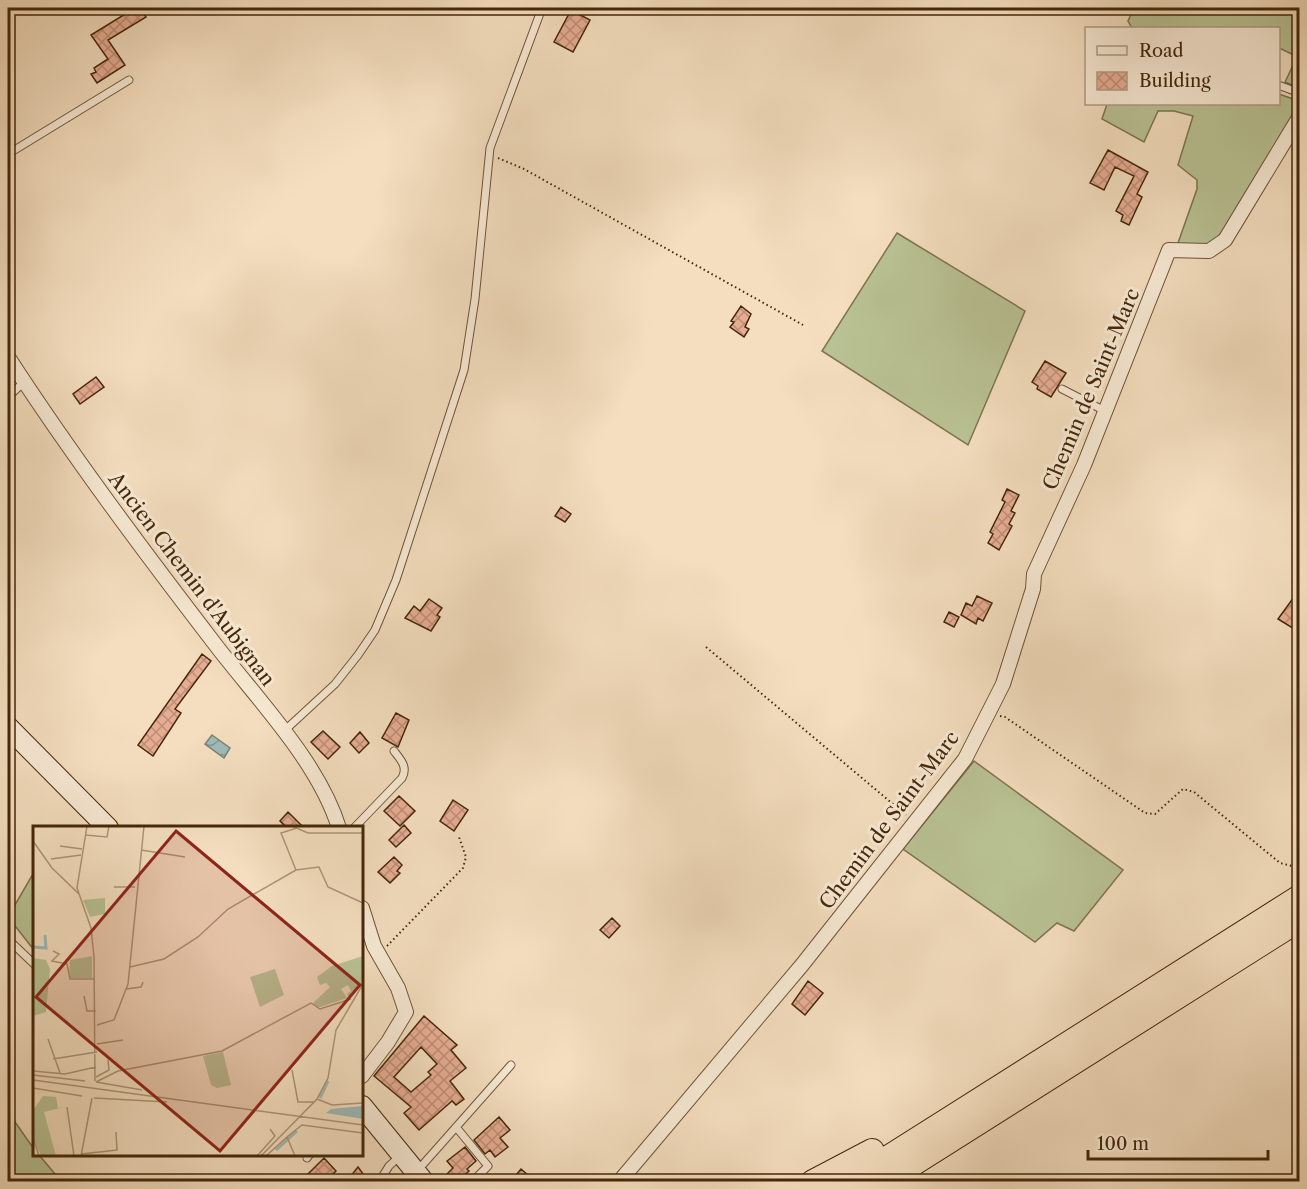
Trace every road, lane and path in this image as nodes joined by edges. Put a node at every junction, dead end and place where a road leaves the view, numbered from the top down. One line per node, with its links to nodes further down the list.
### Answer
1 (542, 8): 7 (lane)
2 (129, 80): 6 (lane)
3 (1280, 86): 4 (lane)
4 (1299, 93)
5 (1299, 116): 13 (street, Chemin de Saint-Marc)
6 (8, 154)
7 (489, 158): 8 (path); 17 (lane)
8 (803, 325)
9 (8, 357): 10 (street, Ancien Chemin d'Aubignan)
10 (24, 382): 12 (lane); 17 (street, Ancien Chemin d'Aubignan)
11 (1062, 389): 13 (lane)
12 (8, 398)
13 (1105, 411): 15 (street, Chemin de Saint-Marc)
14 (706, 647): 19 (path)
15 (988, 714): 19 (street, Chemin de Saint-Marc); 24 (path)
16 (8, 728): 20 (street)
17 (283, 732): 21 (street, Ancien Chemin d'Aubignan)
18 (394, 751): 22 (lane)
19 (915, 823): 40 (street, Chemin de Saint-Marc)
20 (106, 826)
21 (338, 826)
22 (356, 826)
23 (459, 837): 29 (path)
24 (1299, 862)
25 (1299, 897): 33 (highway)
26 (363, 911): 29 (street)
27 (1299, 918): 33 (highway)
28 (8, 942): 30 (lane)
29 (379, 955): 32 (street)
30 (33, 963)
31 (511, 1065): 35 (lane)
32 (363, 1075)
33 (1012, 1090): 41 (highway); 42 (highway); 43 (highway); 44 (highway)
34 (363, 1109): 36 (street)
35 (456, 1127): 37 (lane); 39 (lane)
36 (403, 1154): 37 (street); 38 (lane)
37 (420, 1177)
38 (379, 1182)
39 (472, 1182)
40 (619, 1182)
41 (813, 1182)
42 (850, 1182)
43 (884, 1182)
44 (899, 1182)
45 (936, 1182): 46 (path)
46 (988, 1182)

